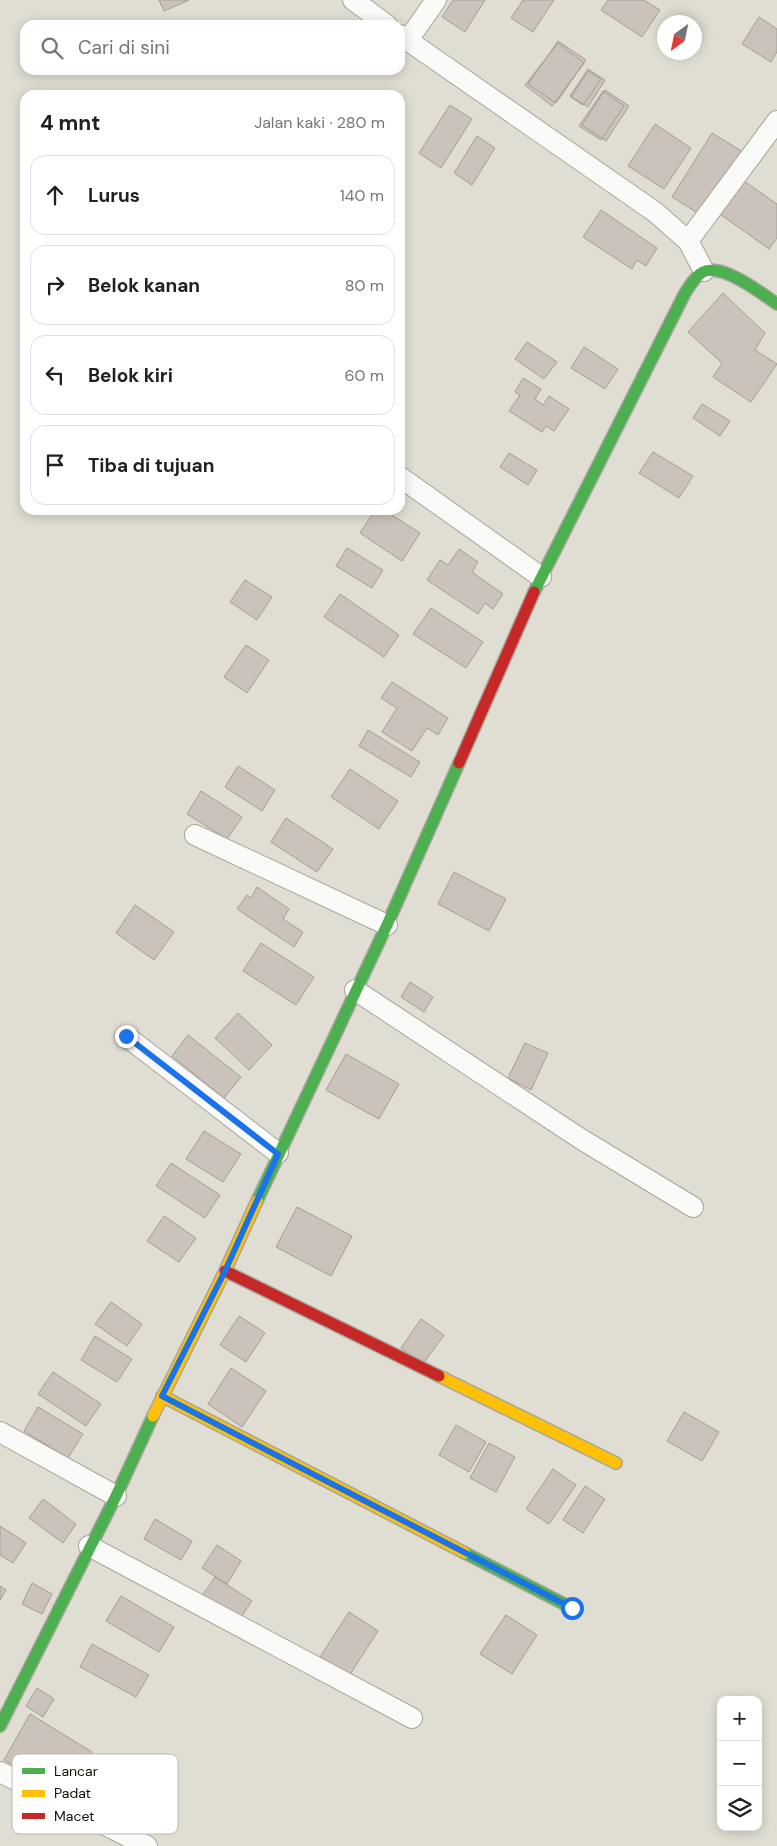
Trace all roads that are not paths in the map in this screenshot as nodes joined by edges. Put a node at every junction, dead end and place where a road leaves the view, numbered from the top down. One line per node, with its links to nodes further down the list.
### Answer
1 (353, 0): 3 (street)
2 (436, 0): 4 (street)
3 (380, 20)
4 (405, 36)
5 (405, 38): 7 (street)
6 (777, 121): 7 (street)
7 (688, 241): 8 (street)
8 (704, 272): 9 (street); 11 (street)
9 (777, 304)
10 (405, 481): 11 (street)
11 (541, 577): 13 (street)
12 (195, 835): 13 (street)
13 (387, 925): 14 (street)
14 (355, 990): 16 (street); 17 (street)
15 (126, 1036): 16 (street)
16 (278, 1154): 18 (street)
17 (693, 1207)
18 (225, 1271): 19 (street); 21 (street)
19 (162, 1396): 22 (street); 24 (street)
20 (0, 1432): 22 (street)
21 (616, 1463)
22 (116, 1496): 23 (street)
23 (89, 1546): 25 (street); 26 (street)
24 (572, 1608)
25 (412, 1718)
26 (0, 1726)
27 (0, 1772): 28 (street)
28 (12, 1778)
29 (123, 1834): 30 (street)
30 (147, 1846)

